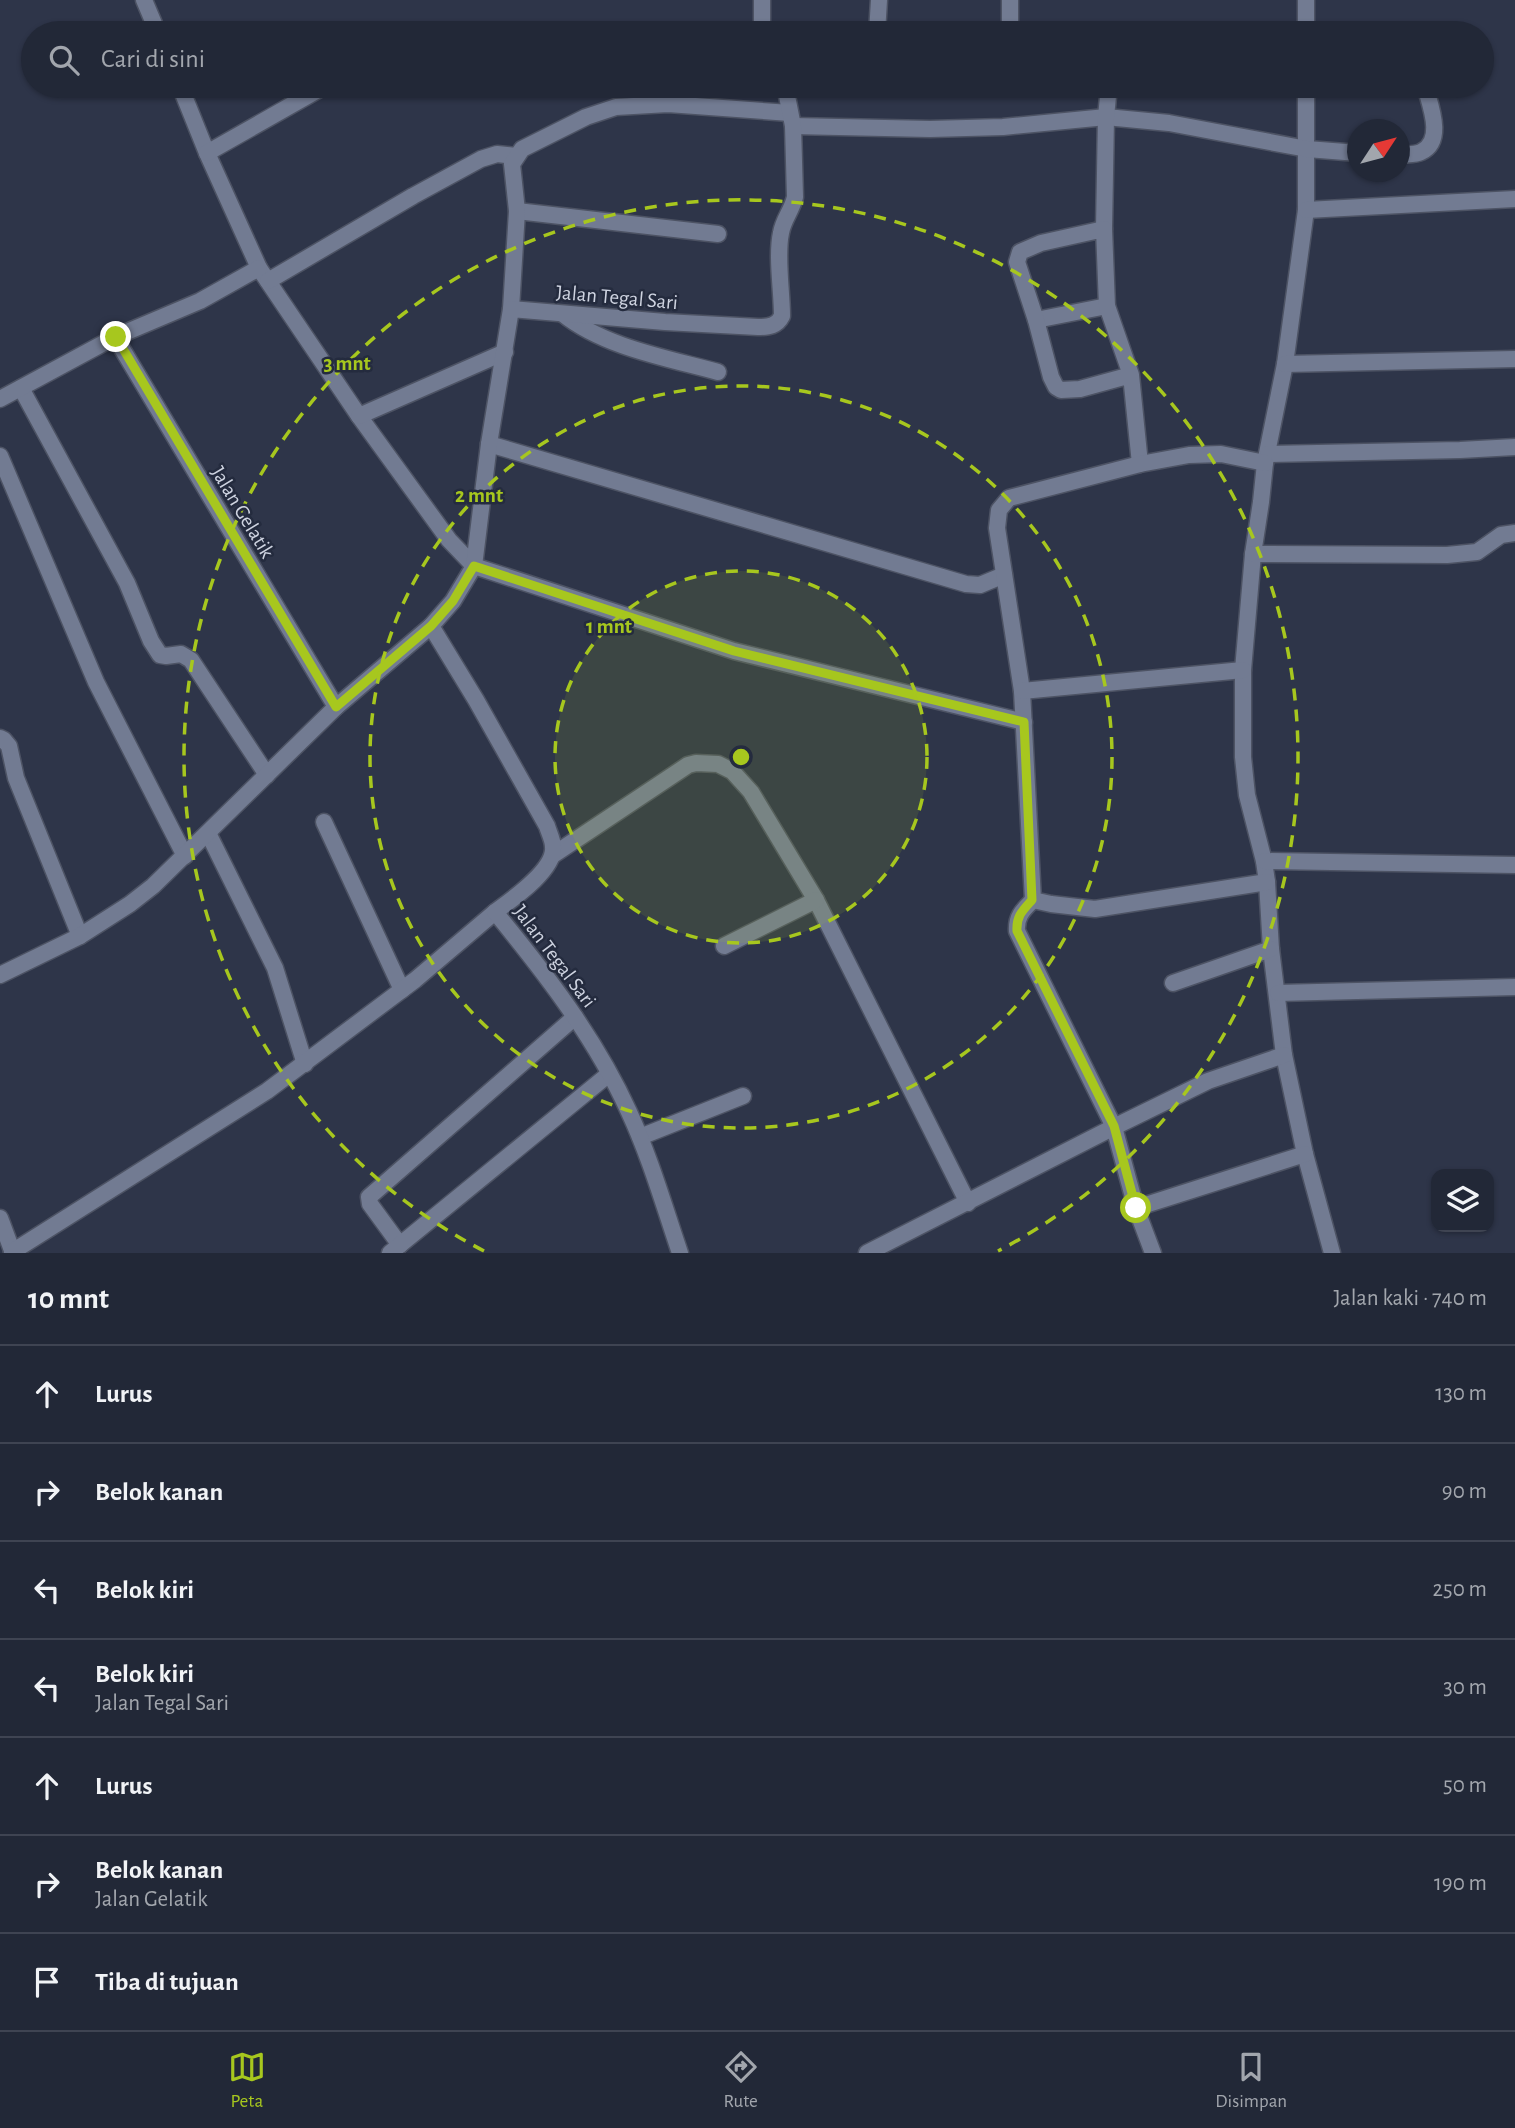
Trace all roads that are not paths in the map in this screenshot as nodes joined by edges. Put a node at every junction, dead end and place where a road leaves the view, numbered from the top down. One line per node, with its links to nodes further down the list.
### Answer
1 (144, 0): 6 (street)
2 (762, 0): 7 (street)
3 (879, 0): 8 (street)
4 (1010, 0): 9 (street)
5 (1306, 0): 10 (street)
6 (153, 21)
7 (762, 21)
8 (878, 21)
9 (1010, 21)
10 (1306, 21)
11 (185, 98): 21 (street)
12 (304, 98): 21 (street)
13 (787, 98): 18 (street)
14 (1108, 98): 17 (street)
15 (1306, 98): 19 (street)
16 (1428, 98): 22 (street)
17 (1106, 117): 18 (street); 19 (street); 27 (street)
18 (792, 120): 23 (street); 32 (street, Jalan Tegal Sari)
19 (1307, 149): 20 (street); 25 (street)
20 (1347, 152)
21 (207, 153): 29 (street)
22 (1410, 154)
23 (516, 156): 26 (street); 29 (street)
24 (1515, 199): 25 (street)
25 (1306, 210): 37 (street)
26 (517, 211): 28 (street); 31 (street)
27 (1104, 229): 30 (street); 33 (street)
28 (718, 234)
29 (264, 275): 34 (street); 42 (street)
30 (1107, 306): 33 (street); 39 (street)
31 (511, 309): 32 (street, Jalan Tegal Sari); 35 (street)
32 (563, 314): 38 (street)
33 (1037, 320): 39 (street)
34 (116, 337): 40 (street); 55 (street, Jalan Gelatik)
35 (505, 352): 42 (street); 43 (street)
36 (1515, 359): 37 (street)
37 (1286, 364): 46 (street)
38 (718, 372)
39 (1131, 375): 47 (street)
40 (21, 388): 41 (street); 58 (street)
41 (0, 400)
42 (359, 416): 50 (street)
43 (489, 444): 50 (street); 51 (street)
44 (1515, 447): 46 (street)
45 (0, 456): 62 (street)
46 (1266, 459): 47 (street); 49 (street)
47 (1140, 464): 51 (street)
48 (1515, 533): 49 (street)
49 (1253, 554): 53 (street)
50 (474, 566): 52 (street); 56 (street)
51 (1004, 575): 54 (street)
52 (431, 626): 55 (street); 61 (street)
53 (1243, 670): 54 (street); 63 (street)
54 (1022, 691): 56 (street)
55 (336, 707): 58 (street)
56 (1024, 722): 67 (street)
57 (0, 738): 69 (street)
58 (267, 775): 60 (street)
59 (324, 822): 75 (street)
60 (208, 833): 62 (street); 79 (street)
61 (553, 855): 66 (street, Jalan Tegal Sari); 68 (street, Jalan Tegal Sari)
62 (185, 856): 69 (street)
63 (1264, 861): 64 (street); 65 (street)
64 (1515, 865)
65 (1267, 881): 67 (street); 71 (street)
66 (816, 900): 70 (street); 85 (street)
67 (1032, 900): 82 (street)
68 (495, 912): 75 (street); 77 (street, Jalan Tegal Sari)
69 (80, 936): 72 (street)
70 (724, 946)
71 (1272, 949): 73 (street); 76 (street)
72 (0, 975)
73 (1173, 983)
74 (1515, 987): 76 (street)
75 (402, 990): 79 (street)
76 (1278, 993): 78 (street)
77 (575, 1017): 80 (street, Jalan Tegal Sari); 88 (street)
78 (1284, 1055): 82 (street); 84 (street)
79 (305, 1064): 89 (street)
80 (609, 1074): 83 (street, Jalan Tegal Sari); 88 (street)
81 (743, 1096): 83 (street)
82 (1114, 1126): 85 (street); 86 (street)
83 (640, 1137): 90 (street, Jalan Tegal Sari)
84 (1305, 1154): 86 (street); 93 (street)
85 (968, 1203): 91 (street)
86 (1136, 1208): 92 (street)
87 (0, 1218): 89 (street)
88 (395, 1249)
89 (13, 1252)
90 (680, 1253)
91 (867, 1253)
92 (1153, 1253)
93 (1332, 1253)

